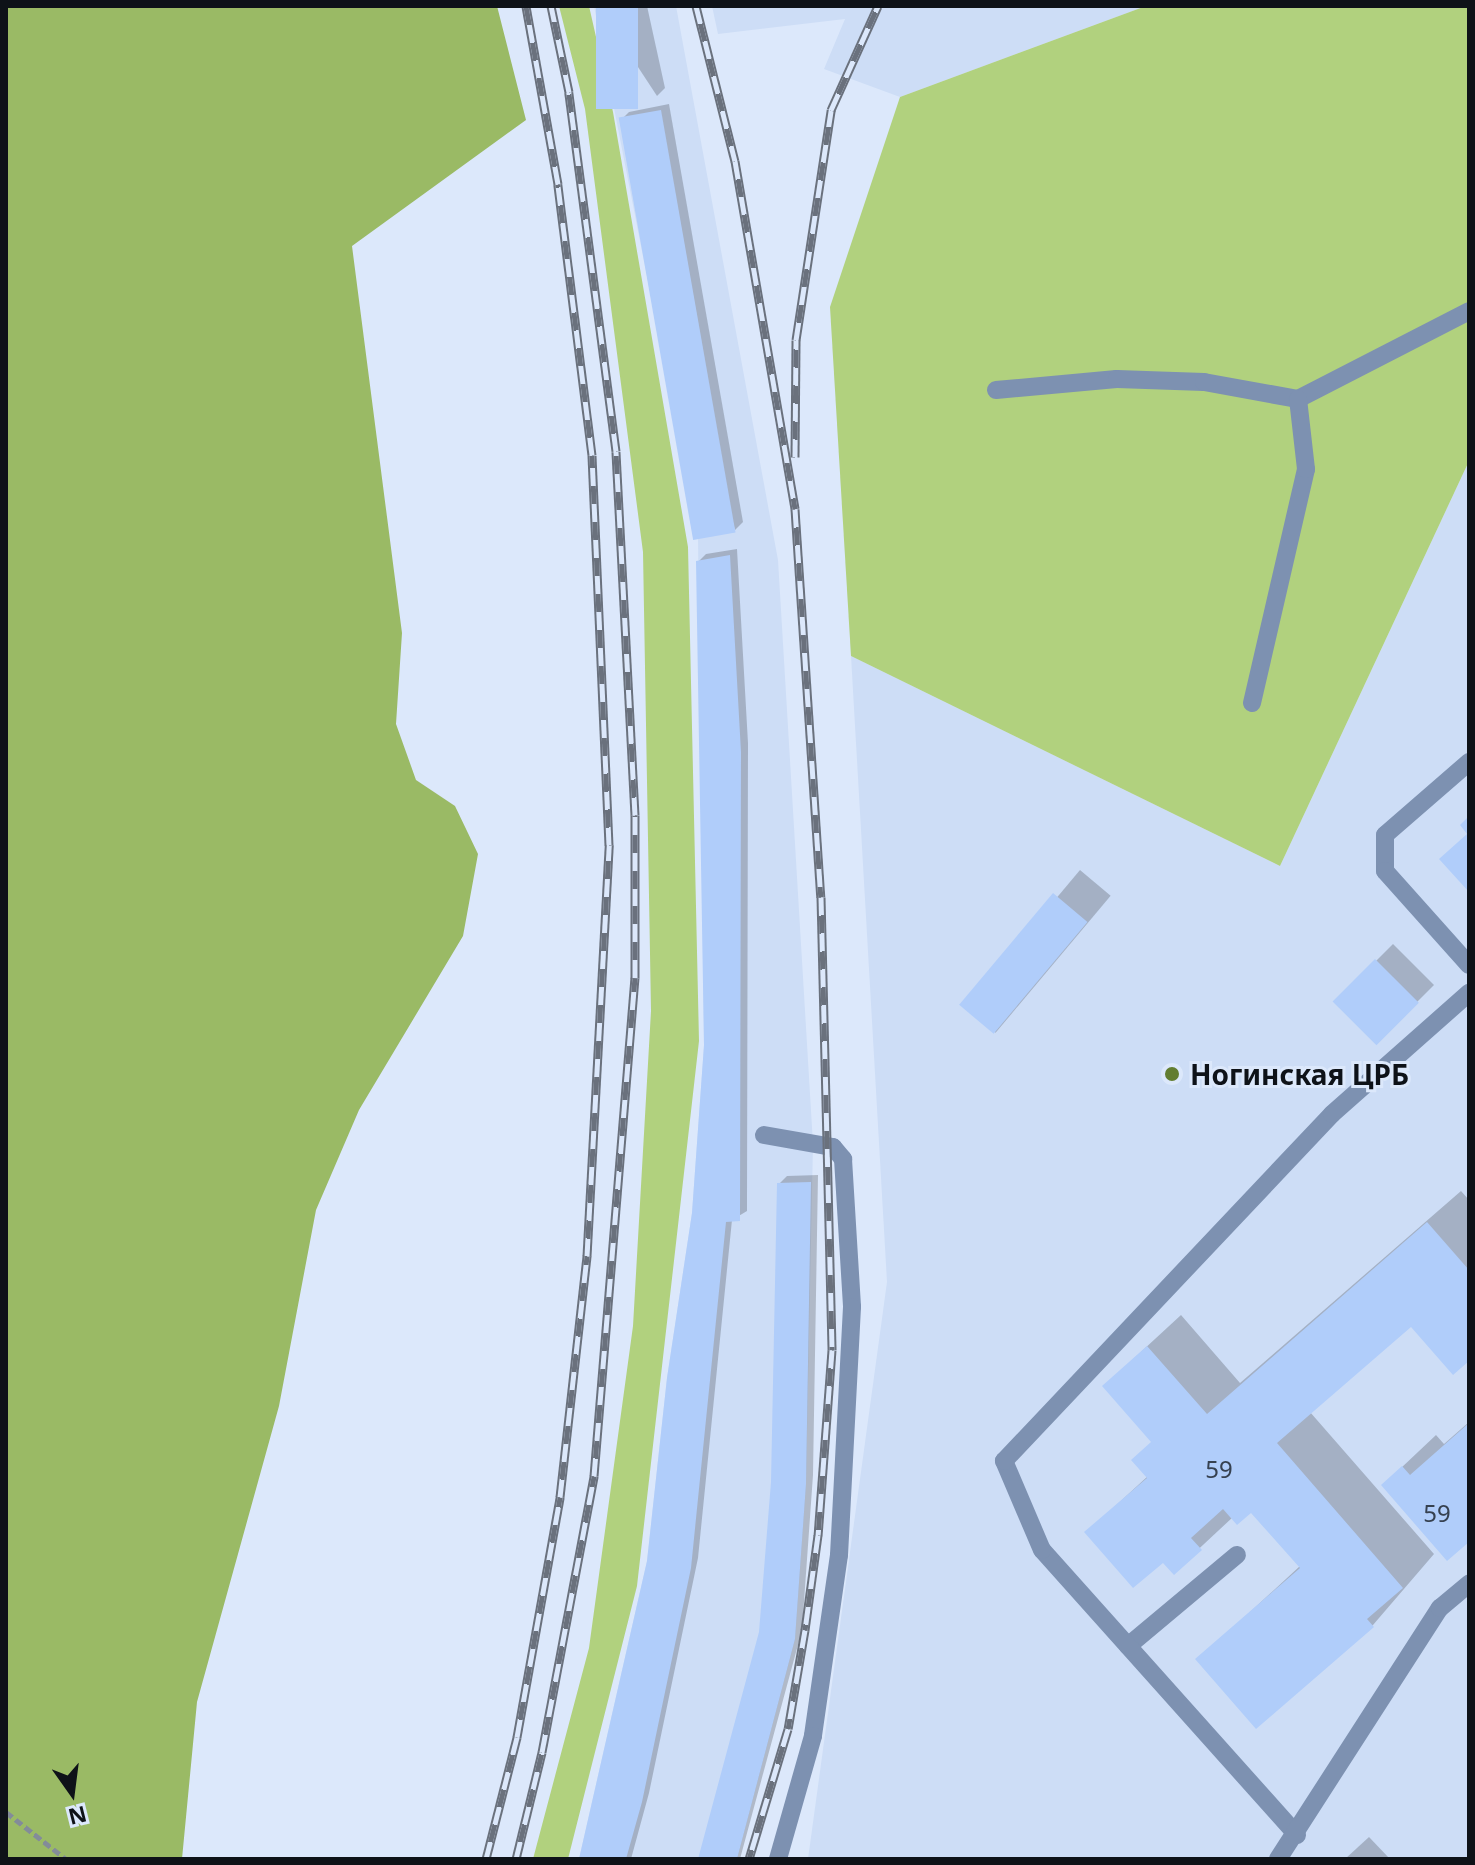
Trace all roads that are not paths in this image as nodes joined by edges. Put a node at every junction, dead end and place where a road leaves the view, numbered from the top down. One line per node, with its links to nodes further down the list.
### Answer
1 (1469, 311): 3 (lane)
2 (996, 390): 3 (lane)
3 (1298, 399): 4 (lane)
4 (1252, 703)
5 (1469, 762): 6 (lane)
6 (1469, 965)
7 (1469, 993): 11 (lane)
8 (764, 1135): 13 (lane)
9 (1237, 1555): 11 (lane)
10 (1469, 1584): 12 (lane)
11 (1128, 1646): 12 (lane)
12 (1297, 1835): 14 (lane)
13 (778, 1859)
14 (1278, 1859)

